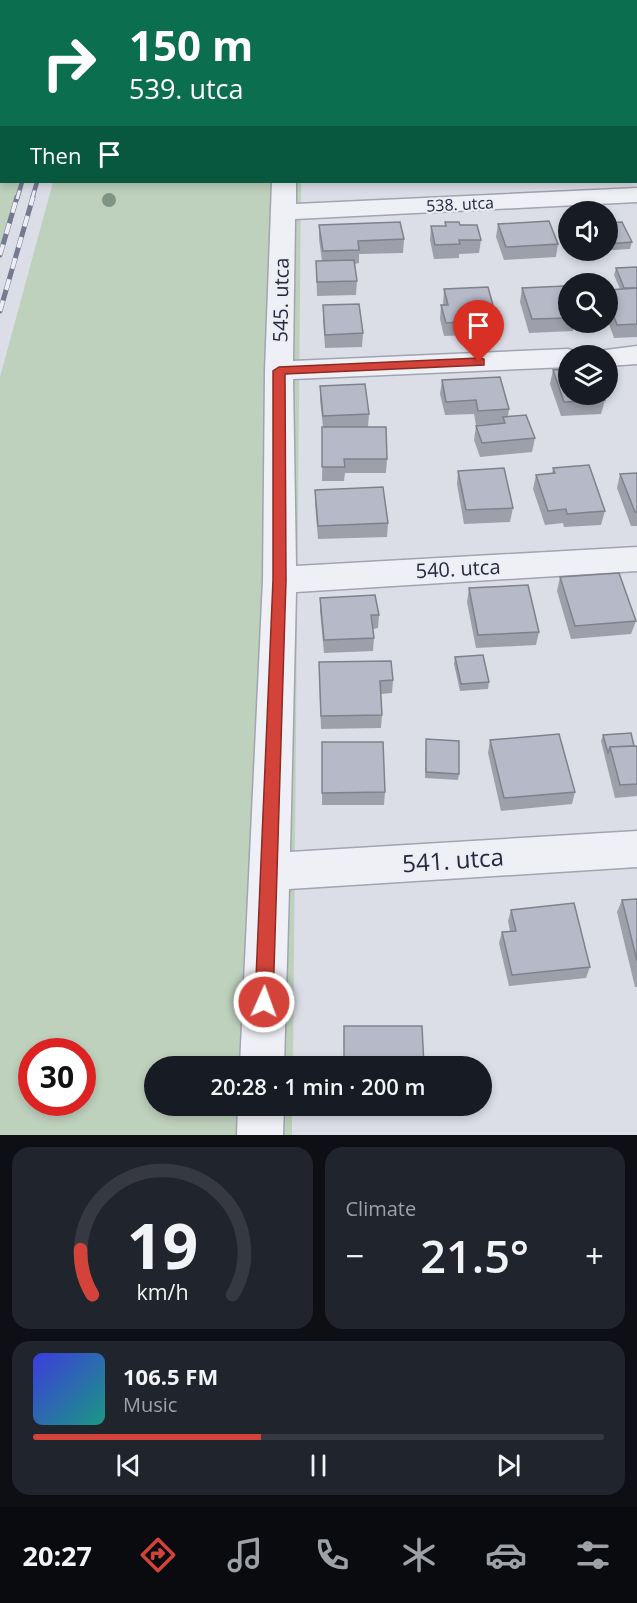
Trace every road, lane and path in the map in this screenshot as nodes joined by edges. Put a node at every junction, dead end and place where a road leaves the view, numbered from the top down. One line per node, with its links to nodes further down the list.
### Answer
1 (637, 195): 2 (street, 538. utca)
2 (283, 197): 6 (street, 545. utca)
3 (637, 355): 4 (street)
4 (618, 356)
5 (558, 358): 6 (street)
6 (279, 371): 8 (street, 545. utca)
7 (637, 559): 8 (street, 540. utca)
8 (280, 580): 10 (street, 545. utca)
9 (637, 849): 10 (street, 541. utca)
10 (268, 872): 11 (street, 545. utca)
11 (262, 1056)
12 (261, 1116): 13 (street)
13 (260, 1135)

